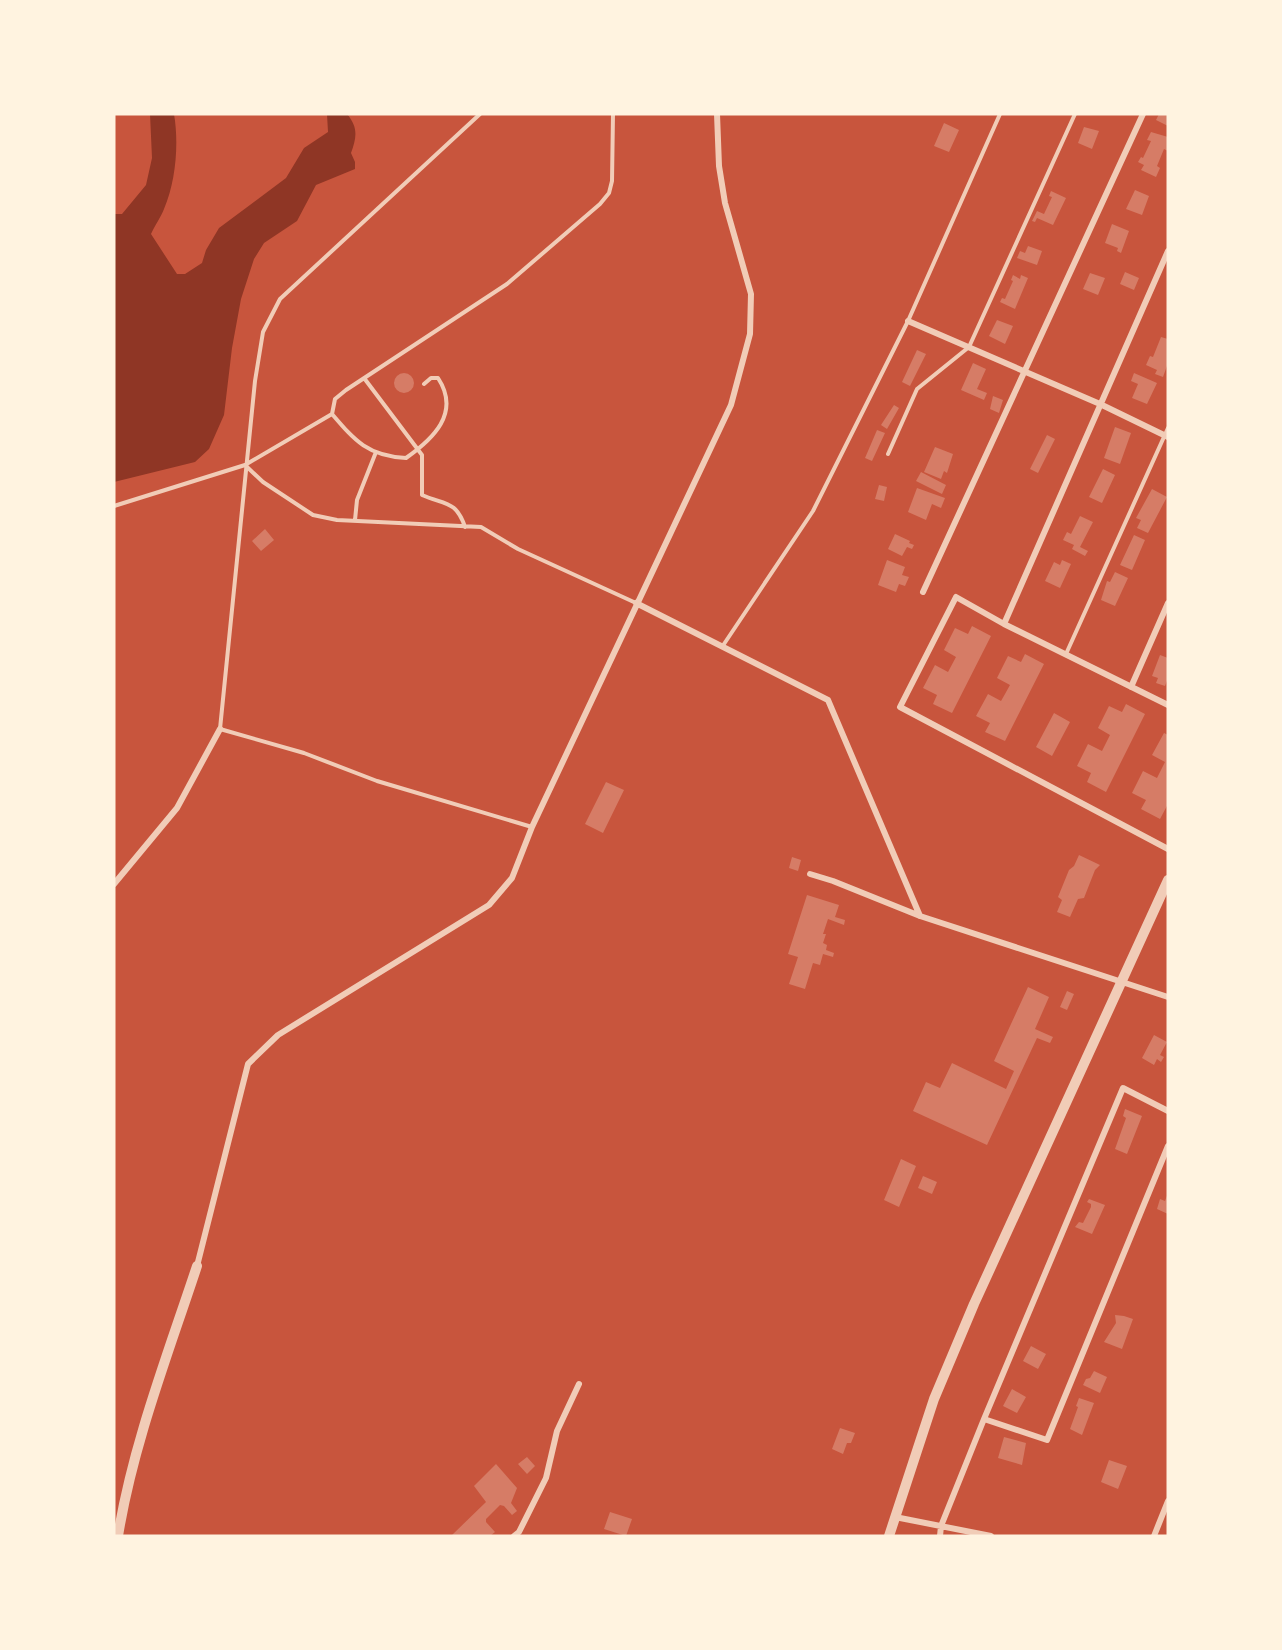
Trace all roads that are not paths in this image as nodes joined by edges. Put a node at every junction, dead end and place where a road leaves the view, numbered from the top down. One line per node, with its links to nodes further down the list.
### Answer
1 (480, 114): 20 (lane)
2 (613, 114): 11 (lane)
3 (717, 114): 25 (street)
4 (1000, 114): 8 (lane)
5 (1075, 114): 9 (lane)
6 (1143, 114): 10 (street)
7 (1168, 251): 13 (street)
8 (908, 321): 9 (street); 28 (lane)
9 (969, 347): 10 (street); 19 (lane)
10 (1026, 372): 13 (street); 24 (street)
11 (364, 378): 14 (lane); 17 (lane)
12 (424, 384): 17 (lane)
13 (1100, 404): 16 (street); 27 (street)
14 (332, 414): 18 (lane); 20 (lane)
15 (1168, 428): 16 (lane)
16 (1166, 436): 29 (lane)
17 (418, 450): 18 (lane); 23 (lane)
18 (376, 452): 22 (lane)
19 (888, 454)
20 (246, 465): 21 (lane); 22 (lane); 32 (lane)
21 (114, 506)
22 (355, 520): 23 (lane)
23 (465, 526): 25 (lane)
24 (923, 592)
25 (636, 603): 28 (street); 33 (street)
26 (1168, 603): 30 (street)
27 (1004, 624): 29 (street); 34 (street)
28 (722, 647): 38 (street)
29 (1066, 655): 30 (street)
30 (1131, 687): 31 (street)
31 (1168, 705)
32 (220, 729): 33 (lane); 37 (street)
33 (532, 827): 43 (street)
34 (1168, 849)
35 (810, 874): 38 (street)
36 (1168, 880): 39 (street)
37 (114, 883)
38 (920, 916): 39 (street)
39 (1123, 981): 40 (street); 47 (street)
40 (1168, 997)
41 (1168, 1111): 45 (street)
42 (1168, 1146): 45 (street)
43 (196, 1266): 50 (street)
44 (579, 1384): 49 (street)
45 (984, 1419): 48 (street)
46 (1168, 1501): 54 (street)
47 (895, 1517): 48 (street); 51 (street)
48 (941, 1526): 52 (street); 53 (street)
49 (519, 1534)
50 (118, 1536)
51 (889, 1536)
52 (940, 1536)
53 (991, 1536)
54 (1154, 1536)

